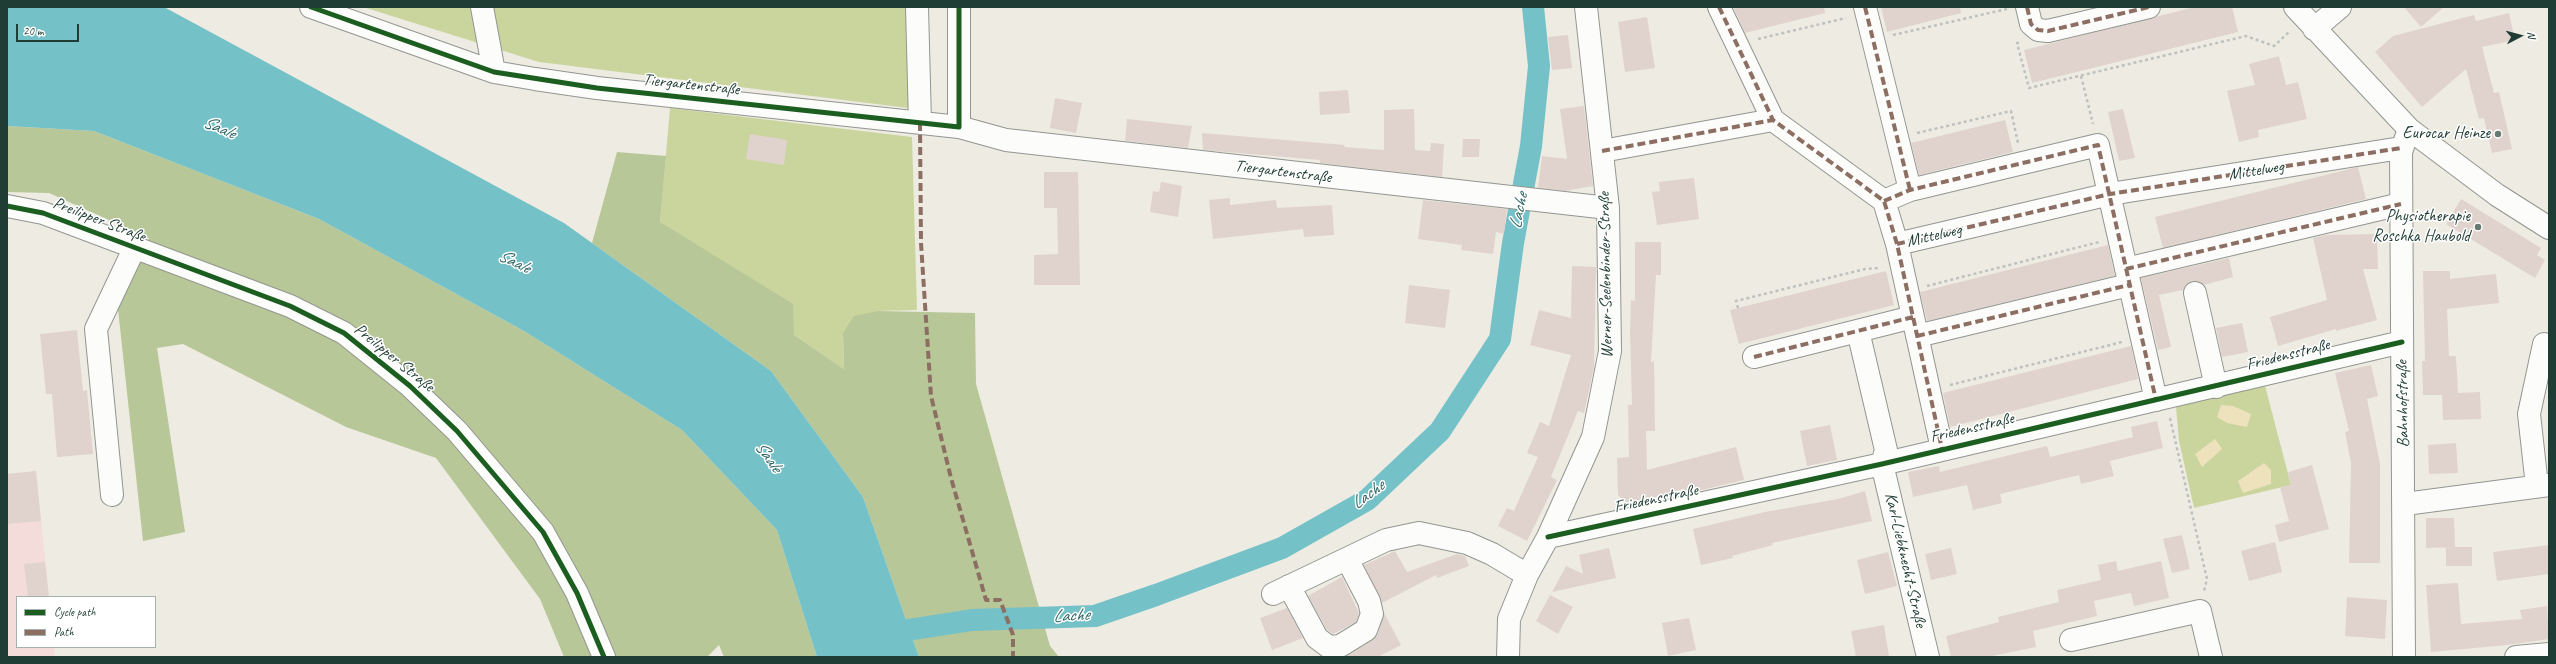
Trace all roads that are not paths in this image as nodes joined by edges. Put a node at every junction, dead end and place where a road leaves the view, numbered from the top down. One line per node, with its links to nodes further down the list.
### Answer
1 (311, 7): 12 (street, Tiergartenstraße)
2 (482, 7): 12 (street)
3 (916, 7): 14 (street)
4 (959, 7): 15 (street)
5 (1586, 7): 17 (street, Werner-Seelenbinder-Straße)
6 (1719, 7): 13 (street)
7 (2027, 7): 8 (street)
8 (2149, 7)
9 (2340, 7): 11 (street)
10 (1865, 10): 18 (street)
11 (2305, 18): 16 (street)
12 (494, 72): 14 (street, Tiergartenstraße)
13 (1773, 120): 17 (street); 20 (street)
14 (920, 123): 15 (street, Tiergartenstraße)
15 (959, 127): 23 (street, Tiergartenstraße)
16 (2405, 138): 19 (street, Mittelweg); 21 (street, Bahnhofstraße); 24 (street)
17 (1602, 151): 23 (street, Werner-Seelenbinder-Straße)
18 (1910, 190): 19 (street); 20 (street)
19 (2110, 194): 25 (street, Mittelweg); 27 (street)
20 (1884, 201): 25 (street, Mittelweg)
21 (2401, 204): 27 (street); 31 (street, Bahnhofstraße)
22 (7, 206): 26 (street, Preilipper Straße)
23 (1608, 208): 41 (street, Werner-Seelenbinder-Straße)
24 (2549, 228)
25 (1897, 244): 29 (street, Mittelweg)
26 (134, 249): 39 (street); 46 (street, Preilipper Straße)
27 (2128, 277): 29 (street); 35 (street)
28 (2195, 293): 34 (street)
29 (1915, 326): 30 (street); 36 (street, Mittelweg)
30 (1858, 331): 33 (street); 37 (street)
31 (2402, 342): 34 (street, Friedensstraße); 40 (street, Bahnhofstraße)
32 (2544, 344): 38 (street)
33 (1754, 357)
34 (2216, 387): 35 (street, Friedensstraße)
35 (2161, 399): 36 (street, Friedensstraße)
36 (1942, 449): 37 (street, Friedensstraße)
37 (1882, 464): 41 (street, Friedensstraße); 48 (street, Karl-Liebknecht-Straße)
38 (2543, 486): 40 (street)
39 (112, 495)
40 (2405, 504): 50 (street, Bahnhofstraße)
41 (1548, 537): 43 (street, Werner-Seelenbinder-Straße)
42 (1347, 559): 42 (street); 43 (street)
43 (1527, 575): 47 (street, Werner-Seelenbinder-Straße)
44 (2071, 640): 49 (street)
45 (2549, 654): 51 (street)
46 (604, 657)
47 (1508, 657)
48 (1928, 657)
49 (2211, 657)
50 (2404, 657)
51 (2516, 657)

